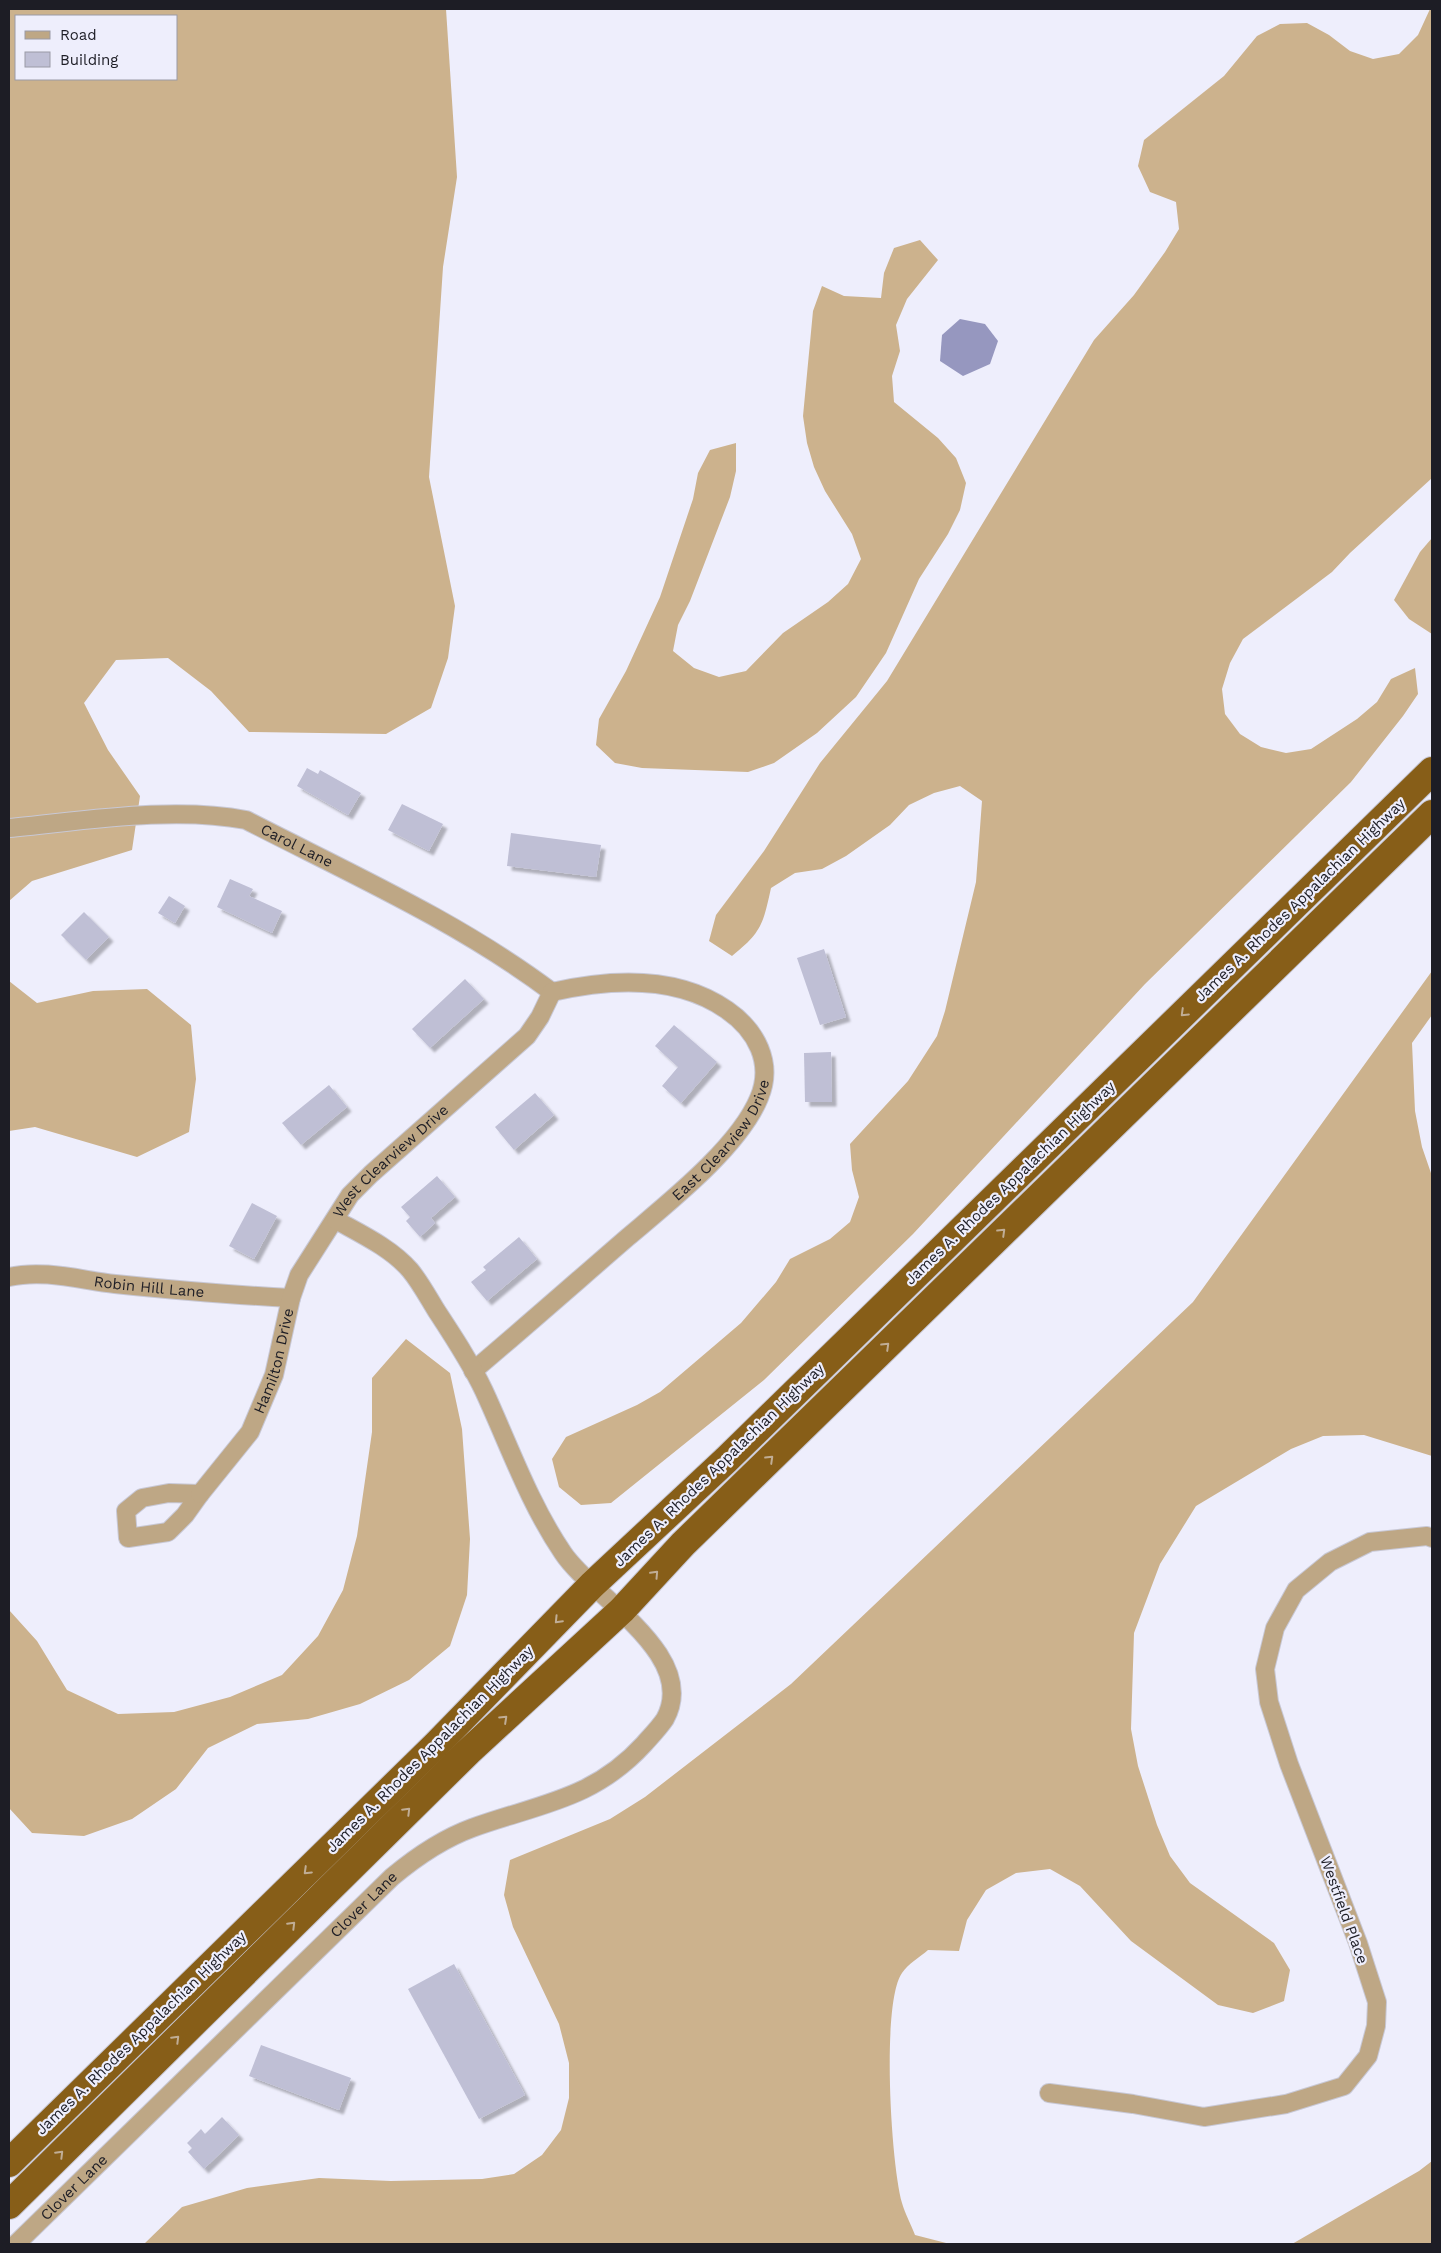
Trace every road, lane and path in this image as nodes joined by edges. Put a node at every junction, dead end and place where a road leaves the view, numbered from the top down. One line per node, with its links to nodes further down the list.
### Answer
1 (1432, 771): 11 (highway, James A. Rhodes Appalachian Highway, one-way to 11)
2 (1432, 814): 12 (highway, James A. Rhodes Appalachian Highway, one-way to 2)
3 (9, 828): 4 (street, Carol Lane)
4 (552, 992): 5 (street, West Clearview Drive); 8 (street, East Clearview Drive)
5 (336, 1220): 7 (street, Hamilton Drive); 8 (street, West Clearview Drive)
6 (9, 1276): 7 (street, Robin Hill Lane)
7 (291, 1298): 9 (street, Hamilton Drive)
8 (473, 1371): 11 (street, West Clearview Drive)
9 (200, 1494)
10 (1432, 1538): 13 (street, Westfield Place)
11 (592, 1585): 12 (street, Clover Lane); 14 (highway, James A. Rhodes Appalachian Highway, one-way to 14)
12 (622, 1610): 15 (highway, James A. Rhodes Appalachian Highway, one-way to 12); 16 (street, Clover Lane)
13 (1049, 2093)
14 (9, 2163)
15 (14, 2188)
16 (16, 2244)

